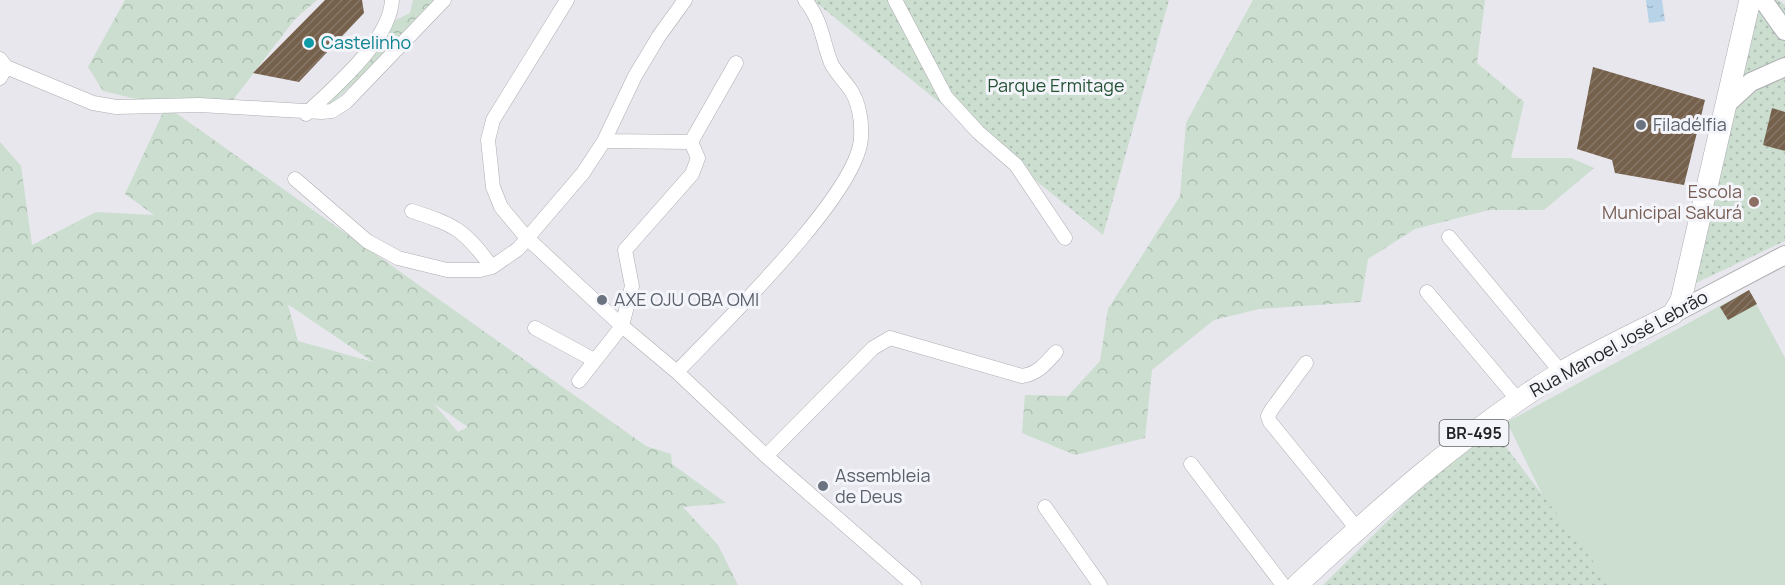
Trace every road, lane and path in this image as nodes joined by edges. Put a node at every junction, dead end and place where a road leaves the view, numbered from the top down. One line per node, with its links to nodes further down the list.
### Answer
1 (392, 0): 14 (street)
2 (444, 0): 14 (street)
3 (567, 0): 19 (street)
4 (686, 0): 15 (street)
5 (806, 0): 31 (street)
6 (895, 0): 21 (street)
7 (1750, 0): 13 (main road)
8 (1763, 0): 9 (street)
9 (1785, 31)
10 (736, 63): 16 (street)
11 (1785, 67): 13 (street)
12 (2, 68): 14 (street)
13 (1726, 105): 25 (main road)
14 (306, 114)
15 (604, 141): 16 (street); 19 (street)
16 (692, 142): 26 (street)
17 (295, 179): 23 (street)
18 (412, 211): 23 (street)
19 (526, 237): 23 (street); 26 (street)
20 (1449, 237): 32 (street)
21 (1065, 238)
22 (1785, 255): 25 (street, Rua Manoel José Lebrão)
23 (492, 267)
24 (1427, 292): 34 (street)
25 (1673, 314): 32 (main road, Rua Manoel José Lebrão / BR-495)
26 (622, 326): 29 (street); 31 (street)
27 (535, 328): 29 (street)
28 (1056, 352): 35 (street)
29 (594, 360): 33 (street)
30 (1306, 363): 38 (street)
31 (677, 372): 35 (street)
32 (1561, 372): 34 (main road, Rua Manoel José Lebrão / BR-495)
33 (579, 381)
34 (1518, 400): 38 (main road, Rua Manoel José Lebrão / BR-495)
35 (766, 456): 39 (street)
36 (1191, 464): 41 (street)
37 (1045, 507): 40 (street)
38 (1358, 530): 42 (main road, Rua Manoel José Lebrão / BR-495)
39 (914, 585)
40 (1100, 585)
41 (1283, 585)
42 (1297, 585)

